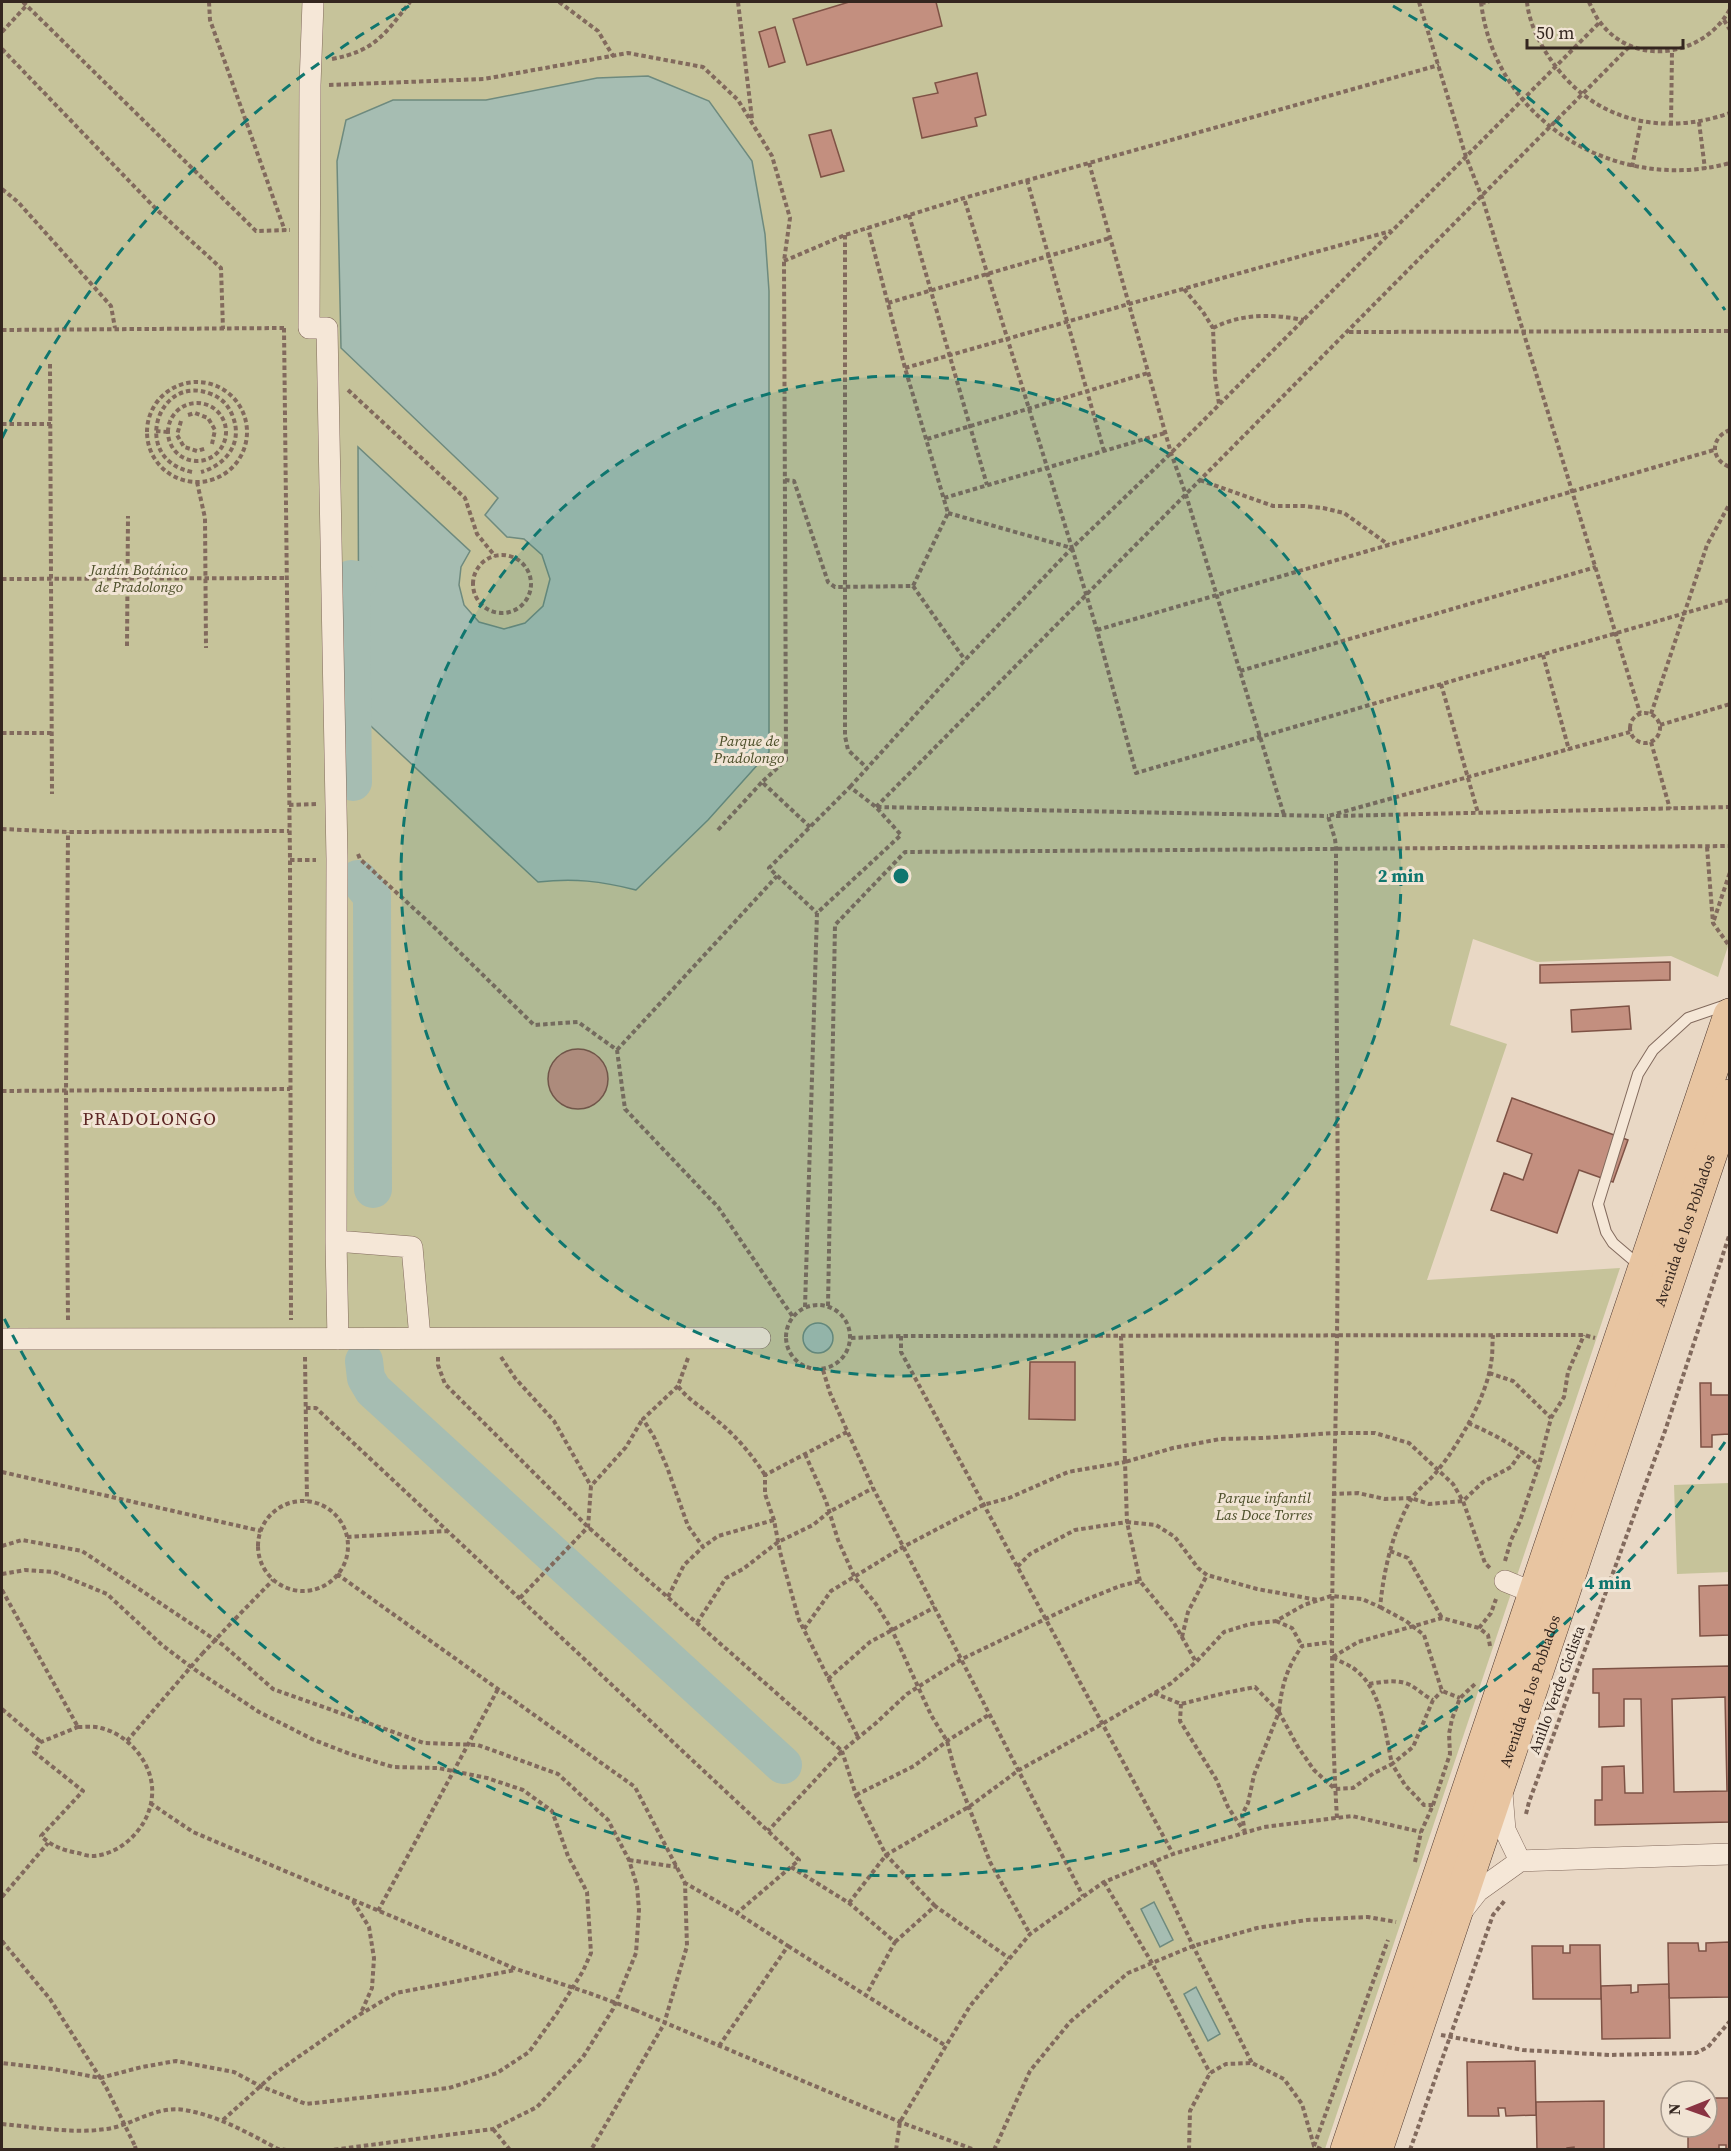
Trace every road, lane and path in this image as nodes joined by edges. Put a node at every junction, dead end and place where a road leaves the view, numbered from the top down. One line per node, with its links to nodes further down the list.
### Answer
1 (209, 2): 45 (path)
2 (313, 2): 21 (street)
3 (410, 2): 21 (path)
4 (559, 2): 20 (path)
5 (738, 2): 30 (path)
6 (1419, 2): 22 (path)
7 (1481, 2): 8 (path); 26 (path)
8 (1489, 2)
9 (1527, 2): 23 (path)
10 (1589, 2): 14 (path)
11 (25, 3): 16 (path); 45 (path)
12 (1730, 9): 13 (path)
13 (1724, 20): 15 (path); 19 (path)
14 (1600, 22): 17 (path); 23 (path)
15 (1730, 30)
16 (2, 32)
17 (1629, 46): 19 (path); 25 (path)
18 (2, 49): 60 (path)
19 (1672, 51): 31 (path)
20 (613, 56): 24 (path); 30 (path)
21 (312, 63): 24 (street)
22 (1439, 65): 33 (path); 34 (path)
23 (1556, 67): 25 (path); 26 (path)
24 (310, 85): 44 (street)
25 (1582, 94): 28 (path); 32 (path)
26 (1524, 99): 32 (path); 33 (path)
27 (1730, 113): 29 (path)
28 (1641, 122): 31 (path); 36 (path)
29 (1699, 122): 31 (path); 37 (path)
30 (752, 123): 50 (path)
31 (1671, 125)
32 (1551, 126): 36 (path); 40 (path)
33 (1466, 157): 40 (path); 46 (path)
34 (1089, 163): 38 (path); 48 (path)
35 (1730, 163): 37 (path)
36 (1632, 167): 37 (path)
37 (1705, 169)
38 (1027, 180): 41 (path); 49 (path)
39 (2, 189): 59 (path)
40 (1482, 197): 63 (path); 64 (path)
41 (964, 198): 42 (path); 51 (path)
42 (909, 215): 43 (path); 53 (path)
43 (868, 228): 47 (path); 54 (path)
44 (309, 230): 45 (path); 70 (street)
45 (285, 231)
46 (1392, 231): 52 (path); 56 (path)
47 (845, 235): 50 (path); 127 (path)
48 (1110, 238): 49 (path); 55 (path)
49 (1049, 255): 51 (path); 57 (path)
50 (784, 261): 107 (path)
51 (987, 273): 53 (path); 65 (path)
52 (1184, 289): 55 (path); 58 (path)
53 (931, 290): 54 (path); 66 (path)
54 (888, 303): 68 (path)
55 (1129, 304): 57 (path); 69 (path)
56 (1304, 320): 58 (path); 77 (path)
57 (1068, 321): 65 (path); 71 (path)
58 (1213, 327): 77 (path)
59 (115, 328): 60 (path); 61 (path)
60 (223, 329): 122 (path)
61 (2, 330)
62 (1730, 331): 64 (path)
63 (1348, 332): 64 (path); 108 (path)
64 (1523, 332): 111 (path)
65 (1007, 339): 66 (path); 78 (path)
66 (950, 356): 68 (path); 84 (path)
67 (50, 364): 83 (path)
68 (905, 369): 91 (path)
69 (1148, 373): 71 (path); 89 (path)
70 (328, 382): 119 (path); 155 (street)
71 (1087, 391): 78 (path); 95 (path)
72 (161, 396): 73 (path); 74 (path); 104 (path)
73 (232, 396): 76 (path); 101 (path)
74 (167, 403): 76 (path); 86 (path)
75 (198, 403): 79 (path); 87 (path); 88 (path)
76 (225, 403): 90 (path)
77 (1220, 404): 97 (path)
78 (1029, 409): 84 (path); 102 (path)
79 (195, 413): 80 (path); 92 (path)
80 (188, 415)
81 (181, 421): 96 (path)
82 (2, 424): 83 (path)
83 (51, 424): 124 (path)
84 (970, 426): 91 (path); 110 (path)
85 (1730, 430): 94 (path)
86 (156, 432): 87 (path); 100 (path)
87 (168, 432): 99 (path)
88 (226, 433): 90 (path); 99 (path)
89 (1166, 433): 95 (path); 97 (path)
90 (236, 434): 98 (path)
91 (927, 439): 113 (path)
92 (212, 444)
93 (207, 448): 96 (path)
94 (1714, 450): 103 (path); 111 (path)
95 (1104, 451): 102 (path)
96 (197, 452): 99 (path)
97 (1171, 453): 112 (path); 118 (path)
98 (225, 460): 101 (path); 106 (path)
99 (197, 461)
100 (172, 464): 104 (path); 105 (path)
101 (232, 467): 109 (path)
102 (1047, 468): 110 (path); 118 (path)
103 (1729, 468)
104 (164, 470): 109 (path)
105 (192, 472)
106 (201, 472)
107 (785, 480): 127 (path); 152 (path)
108 (1200, 480): 112 (path); 117 (path)
109 (197, 482): 121 (path)
110 (987, 485): 113 (path)
111 (1573, 492): 117 (path); 120 (path)
112 (1186, 495): 128 (path); 129 (path)
113 (944, 498): 115 (path)
114 (1730, 503): 131 (path)
115 (948, 513): 118 (path); 126 (path)
116 (128, 516): 125 (path)
117 (1389, 546): 129 (path)
118 (1072, 548): 128 (path); 137 (path)
119 (495, 556): 119 (path)
120 (1596, 567): 133 (path); 138 (path)
121 (206, 578): 122 (path); 125 (path); 135 (path)
122 (287, 578): 156 (path)
123 (2, 579): 124 (path)
124 (51, 579): 125 (path); 145 (path)
125 (127, 579): 134 (path)
126 (913, 586): 127 (path); 137 (path)
127 (846, 588): 150 (path)
128 (1087, 595): 132 (path); 157 (path)
129 (1217, 596): 132 (path); 138 (path)
130 (1730, 600): 131 (path)
131 (1684, 613): 133 (path); 142 (path)
132 (1097, 630): 147 (path)
133 (1616, 633): 136 (path); 141 (path)
134 (127, 646)
135 (206, 648)
136 (1543, 655): 139 (path); 149 (path)
137 (965, 660): 150 (path)
138 (1240, 671): 147 (path)
139 (1441, 684): 147 (path); 151 (path)
140 (1730, 704): 143 (path)
141 (1640, 713): 142 (path); 144 (path)
142 (1651, 714): 143 (path)
143 (1660, 725): 148 (path)
144 (1630, 732): 148 (path); 149 (path)
145 (52, 733): 146 (path); 154 (path)
146 (2, 734)
147 (1260, 738): 161 (path)
148 (1651, 742): 159 (path)
149 (1569, 750): 151 (path)
150 (867, 768): 153 (path)
151 (1468, 777): 160 (path); 162 (path)
152 (762, 782): 163 (path); 165 (path)
153 (850, 787): 157 (path); 163 (path)
154 (52, 794)
155 (335, 804): 156 (path); 171 (street)
156 (289, 805): 166 (path)
157 (876, 807): 161 (path); 175 (path)
158 (1730, 807): 159 (path)
159 (1670, 809): 160 (path)
160 (1478, 813): 162 (path)
161 (1284, 815): 162 (path)
162 (1328, 816): 170 (path)
163 (810, 827): 174 (path)
164 (2, 829): 167 (path)
165 (717, 830)
166 (289, 831): 167 (path); 172 (path)
167 (68, 832): 183 (path)
168 (1730, 846): 169 (path)
169 (1707, 847): 170 (path); 176 (path)
170 (1336, 848): 188 (path); 195 (path)
171 (347, 855): 172 (path); 180 (path); 186 (street)
172 (290, 860): 181 (path)
173 (1730, 872): 176 (path)
174 (777, 876): 175 (path); 180 (path)
175 (817, 913): 189 (path)
176 (1713, 923): 177 (path)
177 (1730, 947)
178 (1730, 1004): 187 (lane)
179 (1730, 1015): 187 (main road, Avenida de los Poblados)
180 (617, 1050): 190 (path)
181 (290, 1089): 183 (path); 196 (path)
182 (2, 1091): 183 (path)
183 (66, 1091): 203 (path)
184 (1730, 1096): 295 (main road, Avenida de los Poblados)
185 (1730, 1233): 304 (path, Anillo Verde Ciclista)
186 (336, 1241): 197 (street); 204 (street)
187 (1644, 1270): 250 (main road, Avenida de los Poblados)
188 (828, 1306): 189 (path); 201 (path)
189 (805, 1307): 190 (path)
190 (793, 1317): 206 (path)
191 (1493, 1335): 192 (path); 195 (path); 207 (path)
192 (1584, 1335): 205 (path); 210 (path)
193 (901, 1336): 194 (path); 201 (path); 228 (path)
194 (1121, 1336): 195 (path); 217 (path)
195 (1337, 1336): 214 (path)
196 (298, 1338): 203 (street); 204 (street); 209 (path)
197 (429, 1338): 198 (street); 204 (street); 232 (path)
198 (494, 1338): 199 (street); 222 (path)
199 (695, 1338): 200 (street); 208 (path)
200 (760, 1338)
201 (851, 1338): 206 (path)
202 (2, 1339): 203 (street)
203 (68, 1339)
204 (338, 1339)
205 (1600, 1339)
206 (824, 1370): 213 (path)
207 (1489, 1373): 210 (path); 212 (path)
208 (678, 1386): 211 (path); 221 (path)
209 (306, 1408): 226 (path); 234 (path)
210 (1551, 1418): 218 (path)
211 (643, 1419): 222 (path); 238 (path)
212 (1467, 1422): 215 (path); 219 (path)
213 (847, 1432): 216 (path); 223 (path)
214 (1334, 1432): 217 (path); 219 (path); 224 (path)
215 (1522, 1451): 218 (path); 227 (path)
216 (806, 1454): 221 (path); 229 (path)
217 (1125, 1462): 228 (path); 231 (path)
218 (1539, 1465): 248 (path)
219 (1438, 1470): 225 (path); 227 (path)
220 (2, 1472): 233 (path)
221 (765, 1475): 230 (path)
222 (591, 1486): 232 (path)
223 (873, 1488): 229 (path); 239 (path)
224 (1332, 1494): 225 (path); 251 (path)
225 (1412, 1498): 227 (path); 240 (path)
226 (307, 1501): 233 (path); 235 (path)
227 (1463, 1501): 248 (path)
228 (983, 1504): 239 (path); 241 (path)
229 (829, 1512): 236 (path); 245 (path)
230 (774, 1520): 236 (path); 238 (path)
231 (1127, 1522): 241 (path); 244 (path); 247 (path)
232 (588, 1527): 252 (path); 253 (path)
233 (261, 1531): 246 (path)
234 (447, 1531): 235 (path); 253 (path)
235 (347, 1537): 243 (path)
236 (778, 1542): 260 (path); 263 (path)
237 (2, 1546): 292 (path)
238 (703, 1547): 252 (path)
239 (903, 1547): 245 (path); 255 (path)
240 (1390, 1551): 256 (path); 258 (path)
241 (1017, 1567): 257 (path)
242 (2, 1574): 272 (path)
243 (338, 1574): 246 (path); 277 (path)
244 (1207, 1575): 254 (path); 265 (path)
245 (855, 1578): 263 (path); 264 (path)
246 (273, 1580): 272 (path, bridge)
247 (1140, 1581): 257 (path); 265 (path)
248 (1504, 1581): 250 (street); 262 (path)
249 (2, 1590): 287 (path)
250 (1534, 1593): 309 (main road, Avenida de los Poblados)
251 (1331, 1596): 254 (path); 256 (path); 266 (path)
252 (668, 1597): 260 (path)
253 (520, 1598): 305 (path)
254 (1319, 1600): 259 (path)
255 (934, 1607): 264 (path); 270 (path)
256 (1380, 1607): 261 (path)
257 (1045, 1618): 270 (path); 286 (path)
258 (1442, 1618): 261 (path); 262 (path)
259 (1276, 1621): 267 (path); 271 (path)
260 (697, 1623): 293 (path)
261 (1414, 1627): 269 (path); 278 (path)
262 (1479, 1628): 268 (path)
263 (804, 1629): 274 (path)
264 (892, 1630): 274 (path); 276 (path)
265 (1182, 1637): 271 (path)
266 (1332, 1642): 267 (path); 269 (path)
267 (1302, 1646): 284 (path)
268 (1490, 1647)
269 (1332, 1657): 275 (path); 298 (path)
270 (962, 1659): 276 (path); 285 (path)
271 (1196, 1662): 279 (path)
272 (191, 1667): 289 (path); 297 (path)
273 (1479, 1676): 280 (path)
274 (828, 1679): 288 (path)
275 (1368, 1684): 281 (path); 294 (path)
276 (919, 1685): 288 (path); 290 (path)
277 (498, 1689): 292 (path); 316 (path)
278 (1442, 1691): 280 (path); 281 (path)
279 (1154, 1693): 282 (path); 286 (path)
280 (1460, 1698): 301 (path)
281 (1433, 1700): 294 (path)
282 (1181, 1704): 284 (path); 307 (path)
283 (2, 1709): 291 (path)
284 (1279, 1712): 298 (path); 307 (path)
285 (990, 1714): 290 (path); 296 (path)
286 (1102, 1724): 296 (path); 311 (path)
287 (78, 1727): 289 (path); 291 (path)
288 (858, 1737): 293 (path)
289 (128, 1741): 300 (path)
290 (947, 1741): 299 (path); 302 (path)
291 (41, 1742): 308 (path)
292 (468, 1744): 297 (path); 314 (path)
293 (842, 1750): 299 (path); 305 (path)
294 (1392, 1764): 298 (path); 301 (path)
295 (1506, 1765): 309 (main road, Avenida de los Poblados); 310 (street)
296 (1019, 1770): 302 (path); 321 (path)
297 (454, 1771): 327 (path); 340 (path)
298 (1335, 1789): 303 (path)
299 (855, 1795): 313 (path)
300 (150, 1803): 308 (path); 324 (path)
301 (1433, 1805): 306 (path)
302 (970, 1806): 313 (path); 332 (path)
303 (1337, 1818): 306 (path); 307 (path)
304 (1524, 1823)
305 (768, 1831): 317 (path)
306 (1421, 1832): 318 (path)
307 (1245, 1833): 311 (path)
308 (48, 1843): 323 (path)
309 (1462, 1851): 310 (street); 331 (main road, Avenida de los Poblados); 369 (main road, Avenida de los Poblados)
310 (1516, 1853): 312 (street); 331 (street)
311 (1173, 1854): 315 (path)
312 (1730, 1854)
313 (886, 1855): 325 (path); 326 (path)
314 (628, 1860): 316 (path); 357 (path)
315 (1154, 1863): 320 (path); 336 (path)
316 (677, 1867): 319 (path)
317 (791, 1867): 325 (path); 329 (path)
318 (1412, 1871)
319 (685, 1882): 329 (path); 344 (path)
320 (1104, 1882): 321 (path); 338 (path)
321 (1083, 1896): 332 (path)
322 (1509, 1896): 346 (path)
323 (2, 1897)
324 (352, 1900): 327 (path); 342 (path)
325 (849, 1903): 334 (path)
326 (935, 1906): 334 (path); 337 (path)
327 (378, 1911): 339 (path)
328 (1399, 1912): 330 (path)
329 (737, 1913): 335 (path)
330 (1396, 1922): 336 (path); 358 (path)
331 (1453, 1922): 345 (main road, Avenida de los Poblados)
332 (1030, 1934): 337 (path)
333 (2, 1941): 352 (path)
334 (895, 1942): 341 (path)
335 (788, 1946): 341 (path); 347 (path)
336 (1193, 1946): 338 (path); 350 (path)
337 (1009, 1958): 348 (path)
338 (1152, 1963): 351 (path); 366 (path)
339 (516, 1970): 340 (path); 342 (path)
340 (573, 1988): 344 (path, bridge); 353 (path)
341 (866, 1995): 348 (path)
342 (360, 2015): 353 (path)
343 (1730, 2021): 346 (path)
344 (664, 2024): 347 (path); 363 (path)
345 (1416, 2030): 346 (path); 370 (main road, Avenida de los Poblados)
346 (1450, 2036): 371 (path)
347 (719, 2046): 355 (path)
348 (946, 2046): 355 (path)
349 (2, 2063): 352 (path)
350 (1251, 2063): 351 (path); 358 (path)
351 (1210, 2073): 367 (path)
352 (100, 2078): 353 (path); 359 (path, bridge)
353 (260, 2086): 354 (path)
354 (223, 2120): 356 (path); 360 (path)
355 (900, 2122): 364 (path); 365 (path)
356 (2, 2124)
357 (493, 2129): 361 (path); 362 (path)
358 (1314, 2146): 368 (path)
359 (135, 2148)
360 (286, 2150)
361 (332, 2150)
362 (510, 2150)
363 (591, 2150)
364 (896, 2150)
365 (975, 2150)
366 (994, 2150)
367 (1188, 2150)
368 (1322, 2150)
369 (1347, 2150)
370 (1376, 2150)
371 (1410, 2150)

